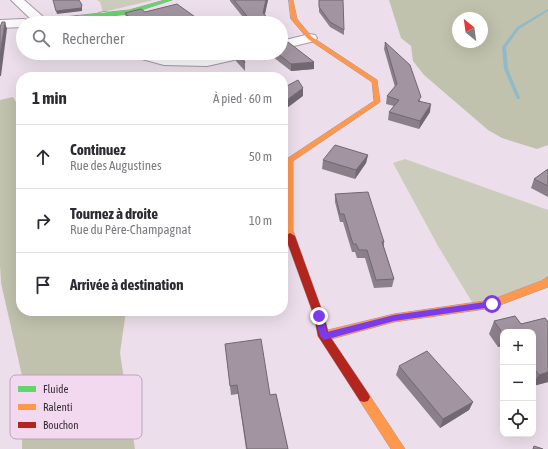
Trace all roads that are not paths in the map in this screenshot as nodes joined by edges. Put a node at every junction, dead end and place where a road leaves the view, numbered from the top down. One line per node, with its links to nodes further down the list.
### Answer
1 (17, 0): 4 (street)
2 (170, 0): 5 (street)
3 (291, 0): 8 (street)
4 (35, 16)
5 (116, 16)
6 (16, 23): 7 (street)
7 (0, 24)
8 (310, 38): 9 (street); 13 (street)
9 (288, 43)
10 (160, 60): 11 (street)
11 (216, 60)
12 (548, 281): 13 (street)
13 (324, 336): 14 (street)
14 (398, 449)

